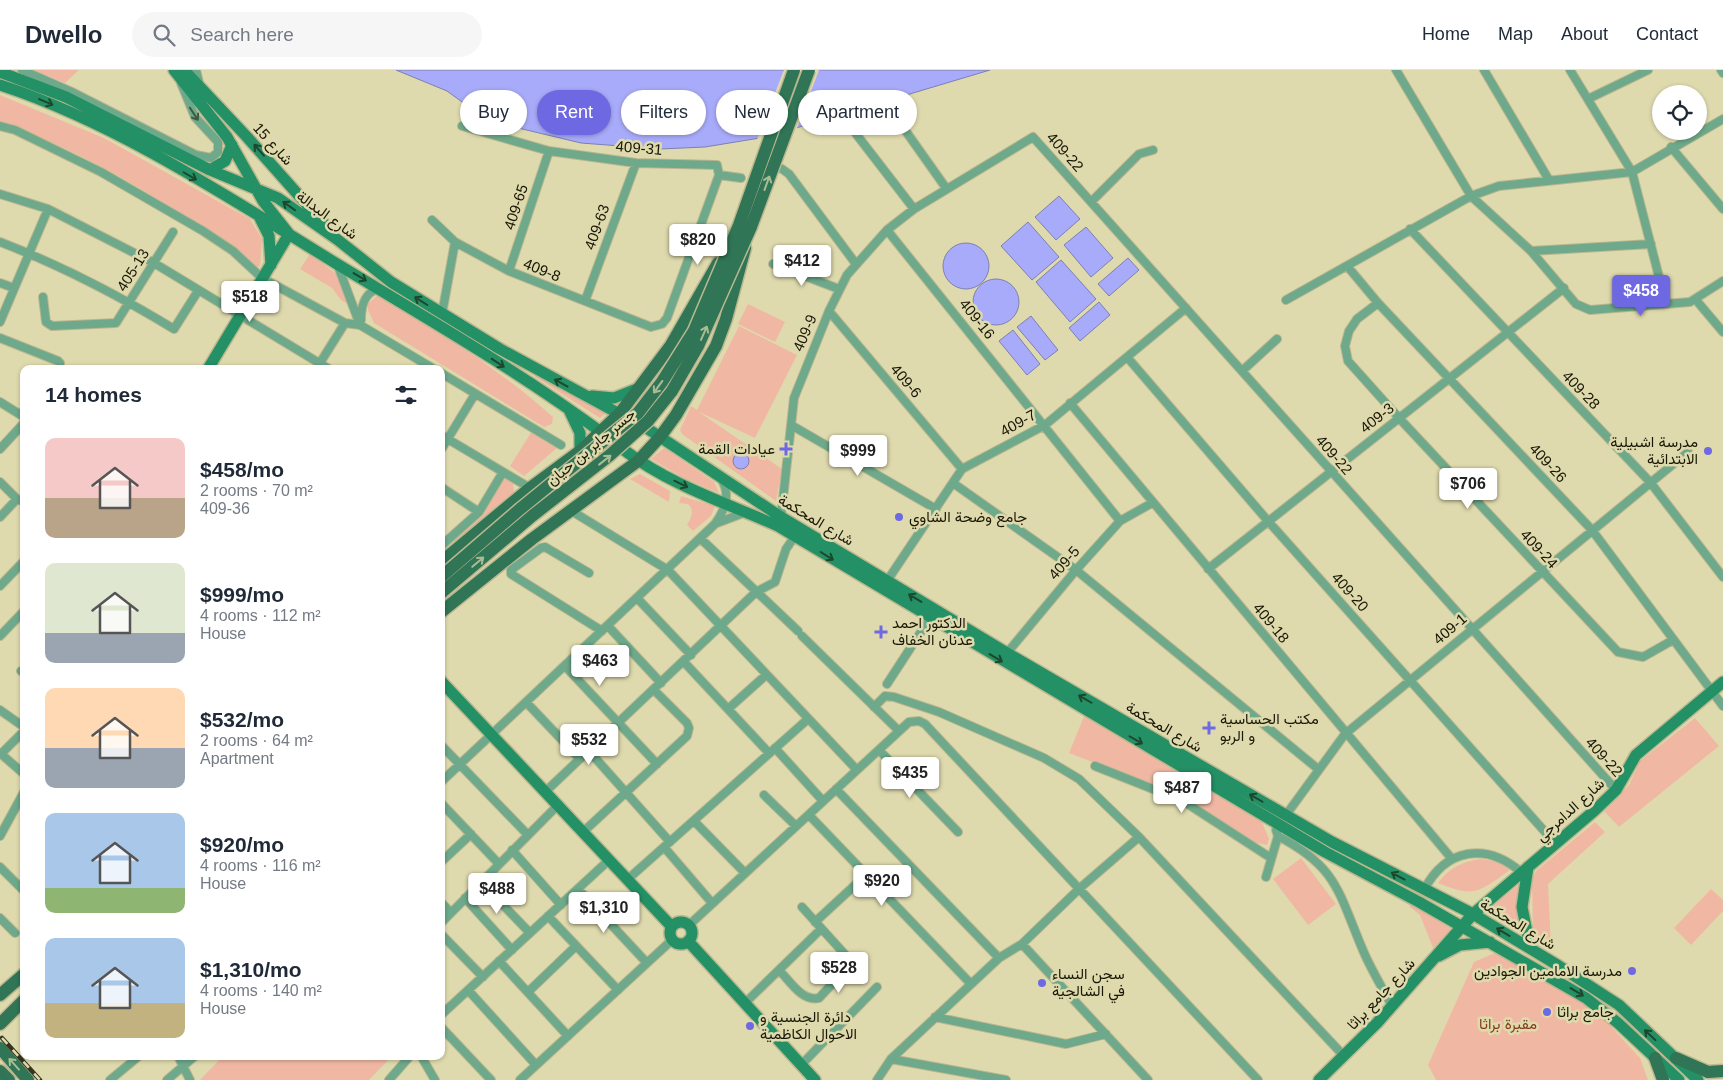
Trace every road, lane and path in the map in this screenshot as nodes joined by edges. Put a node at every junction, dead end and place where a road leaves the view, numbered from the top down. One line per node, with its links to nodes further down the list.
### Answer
1 (22, 70): 2 (street, one-way to 1)
2 (174, 70): 13 (main road, شارع 15)
3 (184, 70): 13 (main road, شارع 15)
4 (196, 70): 13 (street)
5 (794, 70): 42 (main road, جسر جابر بن حيان, bridge)
6 (809, 70): 42 (main road, جسر جابر بن حيان, one-way to 6, bridge)
7 (1396, 70): 35 (street)
8 (1484, 70): 31 (street)
9 (1570, 70): 14 (street)
10 (1648, 70): 14 (street)
11 (0, 72): 27 (main road, شارع البدالة)
12 (0, 85): 40 (main road, one-way to 40)
13 (197, 90): 21 (main road, شارع 15); 47 (main road, شارع 15, one-way to 13)
14 (1588, 99): 28 (street)
15 (1723, 119): 22 (street)
16 (0, 126): 60 (street)
17 (493, 135): 24 (street, 409-31)
18 (857, 135): 38 (street)
19 (908, 135): 32 (street)
20 (1032, 137): 32 (street, 409-9); 36 (street, 409-22)
21 (232, 145): 27 (main road); 33 (main road, شارع 15)
22 (1671, 147): 28 (street); 39 (street)
23 (1153, 150): 36 (street)
24 (549, 151): 25 (street, 409-31); 59 (street, 409-65)
25 (636, 163): 29 (street, 409-31); 71 (street, 409-63)
26 (782, 168): 56 (street)
27 (210, 170): 33 (main road, شارع البدالة)
28 (1632, 172): 31 (street); 50 (street)
29 (720, 176): 30 (street); 71 (street, 409-8)
30 (741, 178)
31 (1549, 180): 35 (street)
32 (946, 188): 38 (street, 409-9)
33 (256, 189): 46 (main road, شارع 15); 47 (main road, شارع البدالة, one-way to 33)
34 (0, 194): 37 (street)
35 (1471, 196): 43 (street); 51 (street)
36 (1091, 202): 75 (street, 409-22)
37 (48, 209): 52 (street); 53 (street)
38 (914, 209): 44 (street, 409-9)
39 (1723, 209)
40 (259, 216): 46 (main road); 57 (main road)
41 (432, 220): 49 (street, 409-8)
42 (745, 226): 95 (main road, bridge); 110 (main road, bridge); 150 (main road, جسر جابر بن حيان, one-way to 150, bridge); 154 (main road, جسر جابر بن حيان, one-way to 42, bridge)
43 (1410, 229): 58 (street); 83 (street, 409-28)
44 (887, 230): 56 (street, 409-9); 104 (street, 409-16)
45 (173, 232): 53 (street, 405-13)
46 (289, 234): 54 (main road); 57 (main road)
47 (338, 240): 77 (main road, شارع البدالة, one-way to 47)
48 (0, 242): 52 (street)
49 (455, 242): 59 (street, 409-8); 77 (street)
50 (1651, 244): 51 (street); 74 (street)
51 (1531, 251): 65 (street)
52 (30, 253): 63 (street); 72 (street)
53 (154, 263): 67 (street); 72 (street, 405-13)
54 (337, 264): 64 (main road, one-way to 64); 81 (street)
55 (774, 264): 66 (street)
56 (856, 264): 66 (street, 409-9)
57 (270, 265): 60 (main road)
58 (1348, 267): 69 (street); 73 (street, 409-26)
59 (509, 272): 71 (street, 409-8)
60 (262, 278): 78 (main road); 80 (street)
61 (1723, 281): 70 (street)
62 (0, 282): 63 (street)
63 (14, 288): 79 (street)
64 (378, 288): 81 (street); 100 (main road, one-way to 100)
65 (1564, 288): 74 (street); 83 (street, 409-3)
66 (839, 289): 76 (street, 409-9)
67 (198, 291): 72 (street); 78 (street)
68 (43, 298): 72 (street, 405-13)
69 (1286, 300)
70 (1696, 300): 74 (street); 82 (street)
71 (584, 301)
72 (130, 302)
73 (1378, 303): 94 (street, 409-26); 103 (street, 409-24)
74 (1666, 304)
75 (1186, 308): 86 (street, 409-7); 92 (street, 409-22)
76 (829, 311): 105 (street, 409-9); 118 (street, 409-6)
77 (442, 314): 97 (main road, شارع البدالة, one-way to 77)
78 (240, 316): 87 (street); 89 (main road)
79 (0, 322)
80 (345, 323): 81 (street); 87 (street)
81 (360, 324): 91 (street)
82 (1723, 332)
83 (1507, 333): 94 (street, 409-3); 123 (street, 409-28)
84 (0, 338): 88 (street)
85 (1277, 339): 92 (street)
86 (1127, 357): 99 (street, 409-7); 137 (street, 409-20)
87 (320, 363): 90 (street)
88 (60, 365)
89 (210, 365)
90 (323, 365)
91 (427, 365)
92 (1242, 371): 120 (street, 409-22)
93 (445, 375): 96 (street)
94 (1450, 378): 103 (street, 409-3); 139 (street, 409-26)
95 (642, 386): 97 (main road); 102 (main road)
96 (475, 394): 109 (street); 112 (street)
97 (584, 395): 102 (main road, شارع البدالة)
98 (0, 402): 101 (street)
99 (1070, 403): 104 (street, 409-7); 129 (street, 409-18)
100 (568, 408): 108 (main road); 115 (main road)
101 (20, 414)
102 (622, 415): 108 (main road)
103 (1398, 418): 120 (street, 409-3); 149 (street, 409-24)
104 (1045, 424): 118 (street, 409-7); 136 (street, 409-16)
105 (791, 425): 130 (street); 135 (street, 409-9)
106 (20, 426): 113 (street)
107 (648, 429): 110 (main road, شارع المحكمة)
108 (603, 434): 115 (main road)
109 (445, 436)
110 (660, 436): 117 (main road); 121 (main road, شارع المحكمة)
111 (445, 438): 119 (street)
112 (561, 445)
113 (0, 448)
114 (624, 450): 117 (main road, شارع المحكمة)
115 (580, 451): 125 (main road)
116 (1688, 452): 123 (street, 409-1)
117 (638, 461): 128 (main road, شارع المحكمة, one-way to 128); 131 (main road)
118 (962, 469): 124 (street, 409-7)
119 (503, 472): 125 (street); 132 (street)
120 (1330, 472): 137 (street, 409-3); 162 (street, 409-22)
121 (719, 477): 128 (street); 135 (main road, شارع المحكمة)
122 (0, 482): 127 (street)
123 (1650, 482): 139 (street, 409-1); 151 (street, 409-28)
124 (953, 483): 130 (street, 409-7); 147 (street)
125 (530, 488): 143 (main road)
126 (445, 490): 132 (street)
127 (20, 500): 134 (street)
128 (726, 502): 133 (main road, شارع المحكمة); 138 (street)
129 (1152, 503): 136 (street, 409-5); 145 (street, 409-18)
130 (936, 509): 152 (street, 409-7)
131 (570, 510): 146 (street); 157 (main road)
132 (479, 512): 142 (street)
133 (747, 512): 138 (street); 140 (main road, شارع المحكمة)
134 (0, 517)
135 (782, 517): 152 (main road, شارع المحكمة)
136 (1120, 521): 147 (street, 409-5)
137 (1268, 521): 145 (street, 409-3); 170 (street, 409-20)
138 (716, 524): 141 (street)
139 (1592, 530): 149 (street, 409-1); 164 (street, 409-26)
140 (795, 536): 155 (street); 159 (main road, شارع المحكمة, one-way to 159)
141 (701, 539): 146 (street); 155 (street)
142 (445, 542)
143 (445, 559)
144 (20, 565): 153 (street)
145 (1208, 568): 189 (street, 409-18)
146 (668, 570): 156 (street); 160 (street)
147 (1076, 570): 165 (street, 409-5); 200 (street)
148 (589, 573): 161 (street)
149 (1542, 573): 162 (street, 409-1); 164 (street, 409-24)
150 (445, 574)
151 (1723, 577)
152 (887, 581): 165 (main road, شارع المحكمة, one-way to 152)
153 (0, 586)
154 (445, 590)
155 (756, 592): 160 (street); 179 (street)
156 (637, 598): 161 (street); 166 (street)
157 (445, 609)
158 (20, 615): 163 (street)
159 (930, 618): 173 (street); 216 (main road, شارع المحكمة, one-way to 216)
160 (722, 625): 166 (street); 169 (street)
161 (605, 628): 168 (street); 172 (street)
162 (1471, 630): 170 (street, 409-1); 205 (street, 409-22)
163 (0, 636)
164 (1673, 640): 176 (street, 409-26)
165 (1007, 653): 216 (main road, شارع المحكمة, one-way to 165)
166 (690, 655): 167 (street)
167 (684, 662): 172 (street); 181 (street)
168 (565, 666): 177 (street); 186 (street)
169 (766, 675): 181 (street); 183 (street)
170 (1411, 680): 189 (street, 409-1); 225 (street, 409-20)
171 (1723, 682): 176 (main road, شارع الدامرجي)
172 (662, 683): 175 (street)
173 (887, 684)
174 (445, 685): 188 (main road)
175 (654, 690): 186 (street); 198 (street)
176 (1712, 693): 178 (street, 409-26); 205 (main road, شارع الدامرجي)
177 (526, 702): 188 (street); 196 (street)
178 (1723, 706)
179 (874, 707): 180 (street); 187 (street)
180 (925, 707): 184 (street); 223 (street)
181 (728, 709): 194 (street)
182 (0, 710): 185 (street)
183 (808, 719): 194 (street); 201 (street)
184 (919, 721): 187 (street); 241 (street)
185 (20, 724)
186 (618, 724): 193 (street); 198 (street)
187 (899, 731): 192 (street)
188 (492, 734): 197 (street); 206 (main road)
189 (1345, 734): 200 (street, 409-1); 230 (street, 409-18)
190 (20, 735): 195 (street)
191 (445, 749): 197 (street)
192 (879, 750): 201 (street); 219 (street)
193 (589, 751): 196 (street); 207 (street)
194 (772, 751): 210 (street); 214 (street)
195 (0, 754): 202 (street)
196 (580, 759): 206 (street)
197 (460, 764): 203 (street); 221 (street)
198 (657, 764): 207 (street)
199 (1095, 766): 229 (street)
200 (1318, 769): 216 (street, 409-1)
201 (857, 770): 204 (street)
202 (20, 771)
203 (445, 778)
204 (836, 789): 210 (street); 269 (street)
205 (1616, 790): 225 (main road, شارع الدامرجي)
206 (545, 792): 211 (main road)
207 (626, 793): 218 (street); 224 (street)
208 (764, 795): 217 (street)
209 (20, 798): 215 (street)
210 (823, 802): 213 (street)
211 (558, 805): 218 (main road); 221 (street)
212 (445, 807): 220 (street)
213 (809, 815): 217 (street); 236 (street)
214 (694, 820): 224 (street); 235 (street)
215 (3, 821): 222 (street)
216 (1281, 825): 229 (street, 409-1); 243 (main road, شارع المحكمة, one-way to 216); 255 (main road, شارع المحكمة); 284 (street)
217 (796, 826): 235 (street)
218 (584, 832): 231 (main road)
219 (958, 832)
220 (471, 834): 228 (street); 232 (street)
221 (527, 834): 227 (street)
222 (0, 836)
223 (1139, 837): 241 (street); 292 (street)
224 (670, 842): 226 (street)
225 (1556, 843): 234 (main road, شارع الدامرجي)
226 (664, 847): 238 (street); 245 (street)
227 (512, 850): 232 (street); 246 (street)
228 (445, 858)
229 (1271, 858): 237 (street, 409-1)
230 (1452, 859): 234 (street); 243 (street)
231 (609, 860): 238 (main road); 242 (street)
232 (498, 864): 239 (street)
233 (0, 867): 240 (street)
234 (1524, 870): 250 (main road, شارع الدامرجي); 267 (main road)
235 (745, 873): 245 (street)
236 (866, 875): 254 (street); 276 (street)
237 (1266, 877)
238 (628, 879): 257 (main road)
239 (481, 882): 244 (street); 259 (street)
240 (20, 888)
241 (1080, 888): 265 (street); 319 (street)
242 (578, 889): 246 (street); 271 (street)
243 (1424, 890): 250 (main road, شارع المحكمة)
244 (465, 898): 249 (street); 268 (street)
245 (712, 903): 256 (street)
246 (561, 904): 251 (street)
247 (445, 906): 249 (street)
248 (802, 907): 254 (street)
249 (451, 913): 253 (street)
250 (1473, 914): 255 (main road, شارع جامع براثا); 267 (main road, شارع المحكمة, one-way to 250)
251 (548, 916): 259 (street); 266 (street)
252 (0, 918): 260 (street)
253 (445, 919)
254 (815, 922): 258 (street)
255 (1461, 925): 264 (main road, شارع المحكمة); 272 (main road, شارع جامع براثا)
256 (688, 926): 257 (main road); 263 (main road)
257 (672, 927): 262 (main road)
258 (821, 929): 273 (street); 273 (street)
259 (530, 933): 268 (street)
260 (15, 934)
261 (445, 938): 274 (street)
262 (672, 940): 263 (main road); 271 (street)
263 (688, 941): 282 (main road)
264 (1490, 942): 272 (main road); 293 (main road, شارع المحكمة, one-way to 293)
265 (1022, 944): 269 (street); 289 (street)
266 (576, 946): 279 (street); 280 (street)
267 (1530, 947): 294 (main road, شارع المحكمة, one-way to 267)
268 (512, 950): 270 (street)
269 (999, 958): 276 (street)
270 (500, 961): 274 (street); 280 (street)
271 (647, 963): 279 (street)
272 (1430, 963): 284 (main road, شارع جامع براثا)
273 (779, 970): 282 (street)
274 (482, 977): 278 (street)
275 (20, 978): 281 (main road)
276 (971, 984): 286 (street)
277 (877, 987): 302 (street)
278 (468, 990): 285 (street); 303 (street)
279 (618, 990): 290 (street)
280 (528, 992): 290 (street)
281 (0, 995)
282 (745, 1002): 302 (main road)
283 (20, 1004): 287 (main road)
284 (1392, 1006): 292 (main road, شارع جامع براثا)
285 (445, 1011)
286 (935, 1017): 289 (street); 295 (street)
287 (0, 1024)
288 (445, 1031): 313 (street)
289 (1106, 1034): 318 (street)
290 (568, 1036): 303 (street)
291 (0, 1048): 307 (main road, one-way to 291)
292 (1343, 1055): 320 (main road, شارع جامع براثا)
293 (1655, 1058): 321 (main road); 322 (main road, شارع المحكمة)
294 (1676, 1058): 305 (main road); 323 (main road, شارع المحكمة)
295 (891, 1059): 316 (street); 317 (street)
296 (134, 1060): 308 (street)
297 (181, 1060): 301 (street)
298 (191, 1060): 301 (street)
299 (406, 1060): 311 (street)
300 (423, 1060): 312 (street)
301 (184, 1065): 309 (street); 310 (street)
302 (801, 1065): 315 (main road)
303 (536, 1066): 314 (street)
304 (0, 1071): 306 (main road)
305 (1723, 1071)
306 (8, 1080)
307 (28, 1080)
308 (110, 1080)
309 (167, 1080)
310 (190, 1080)
311 (389, 1080)
312 (435, 1080)
313 (491, 1080)
314 (520, 1080)
315 (815, 1080)
316 (877, 1080)
317 (1006, 1080)
318 (1148, 1080)
319 (1258, 1080)
320 (1320, 1080)
321 (1663, 1080)
322 (1679, 1080)
323 (1698, 1080)

